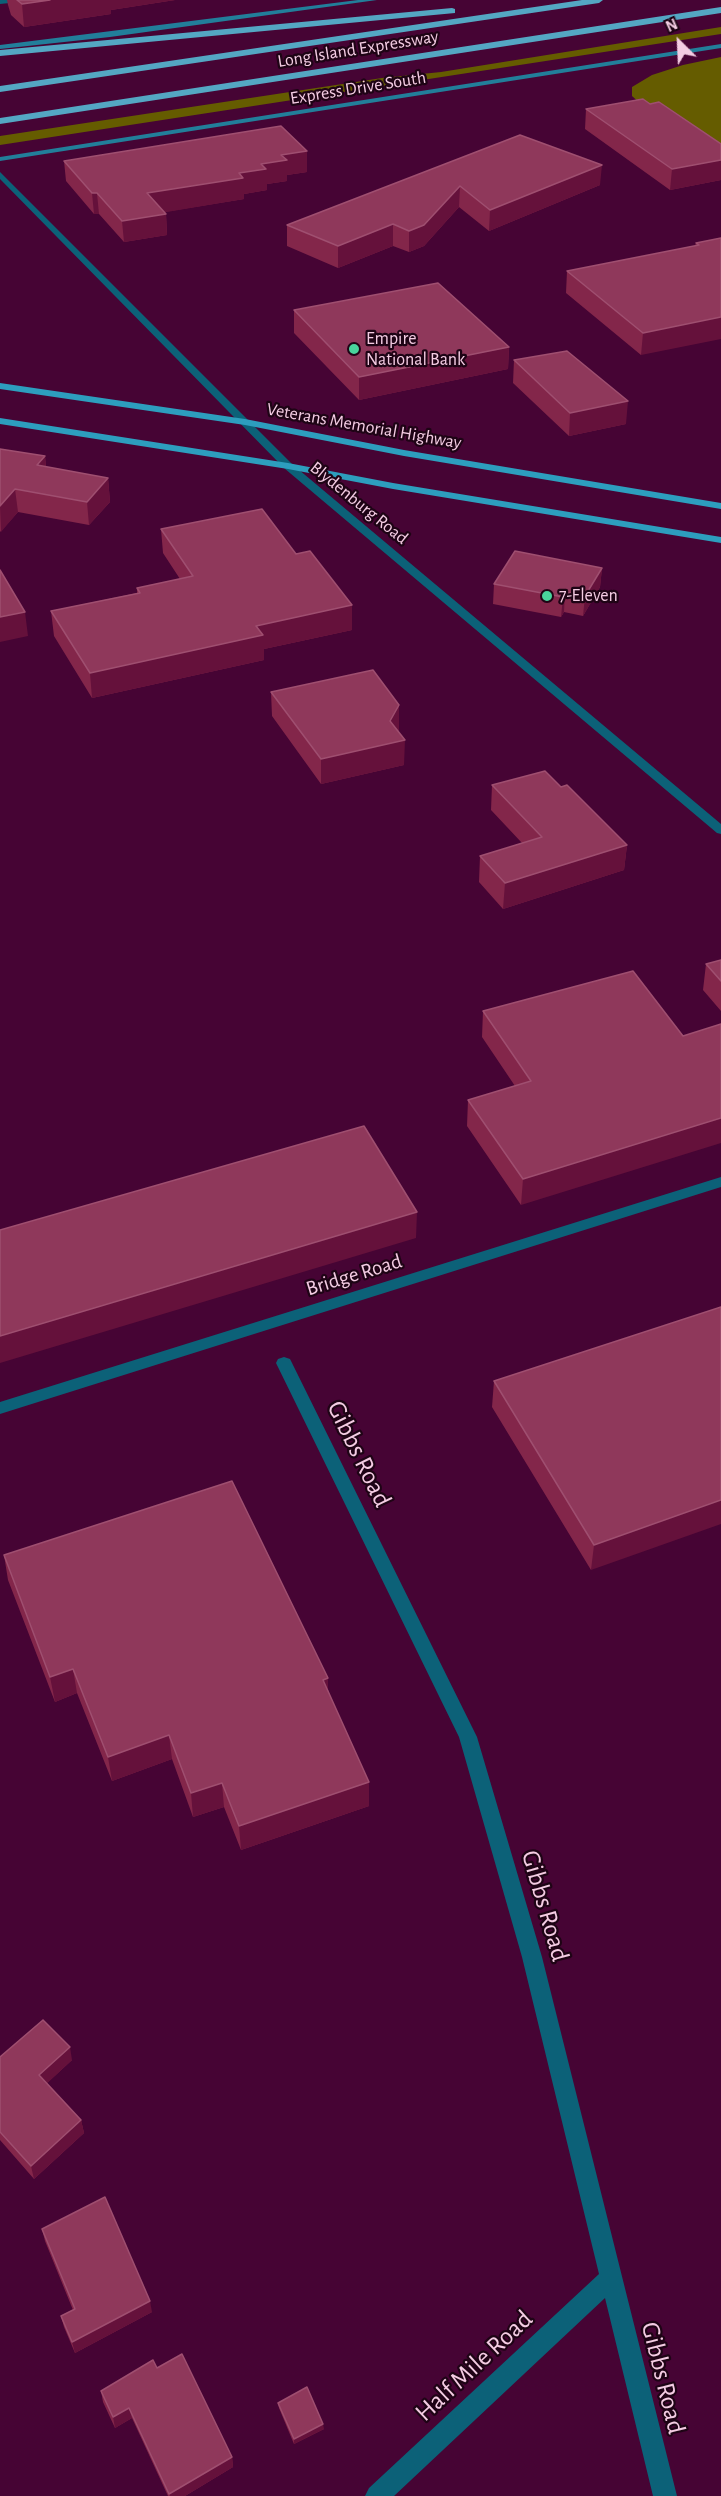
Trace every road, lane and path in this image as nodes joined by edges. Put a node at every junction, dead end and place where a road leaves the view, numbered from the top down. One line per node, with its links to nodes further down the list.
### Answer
1 (36, 0): 5 (street)
2 (374, 0): 11 (main road)
3 (552, 0): 7 (highway)
4 (599, 0): 13 (highway, Long Island Expressway)
5 (11, 1): 6 (street)
6 (0, 2)
7 (468, 9)
8 (457, 10): 12 (highway)
9 (721, 10): 14 (highway, Long Island Expressway)
10 (721, 46): 15 (main road, Express Drive South)
11 (0, 47)
12 (0, 53)
13 (0, 89)
14 (0, 121)
15 (0, 159)
16 (0, 174): 19 (street, Blydenburg Road)
17 (0, 386): 19 (highway, Veterans Memorial Highway)
18 (0, 421): 20 (highway)
19 (245, 423): 20 (street, Blydenburg Road); 21 (highway, Veterans Memorial Highway)
20 (288, 466): 22 (highway); 23 (street, Blydenburg Road)
21 (721, 506)
22 (721, 540)
23 (721, 830)
24 (721, 1182): 26 (street, Bridge Road)
25 (284, 1363): 27 (street, Gibbs Road)
26 (0, 1408)
27 (610, 2278): 28 (street, Half Mile Road); 29 (street, Gibbs Road)
28 (377, 2496)
29 (665, 2496)

